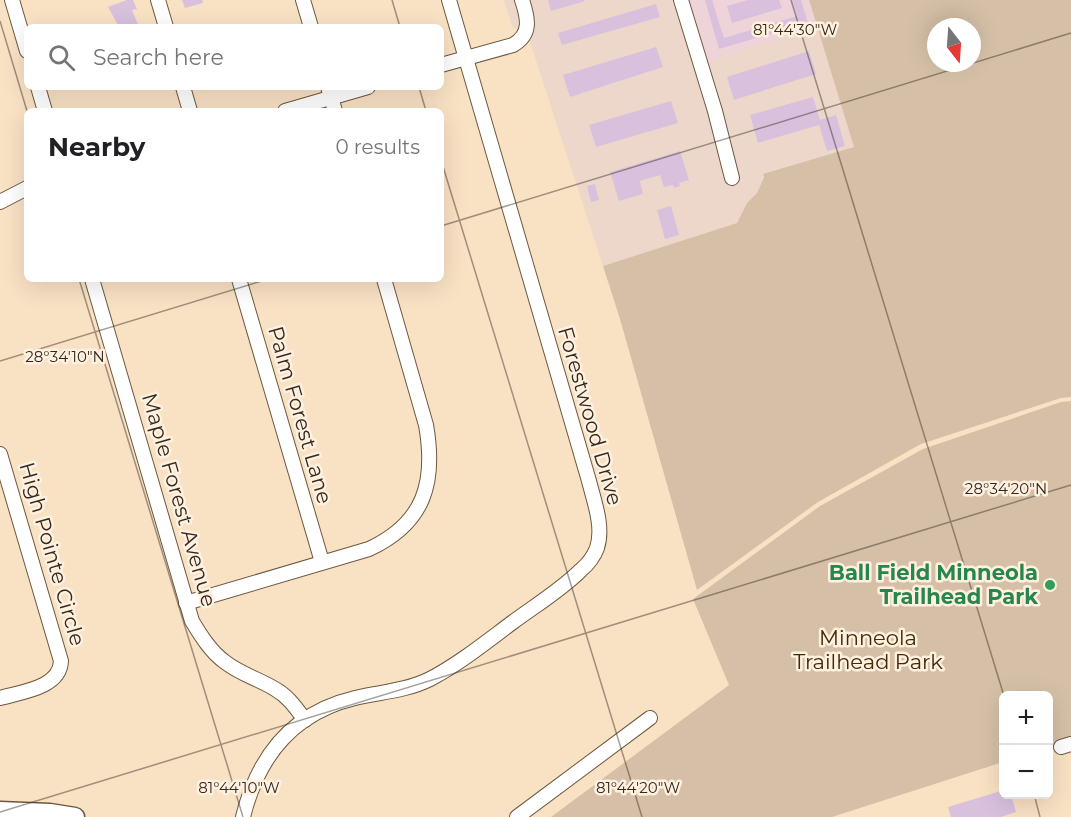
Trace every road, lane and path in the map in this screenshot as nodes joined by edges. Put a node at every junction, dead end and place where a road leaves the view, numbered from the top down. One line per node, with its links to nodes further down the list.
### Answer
1 (12, 0): 9 (street)
2 (158, 0): 7 (street)
3 (303, 0): 8 (street)
4 (449, 0): 10 (street, Forestwood Drive)
5 (522, 0): 10 (street)
6 (681, 0): 19 (street)
7 (165, 24)
8 (310, 24)
9 (24, 41)
10 (466, 58): 11 (street); 31 (street, Forestwood Drive)
11 (444, 64)
12 (39, 90): 16 (street)
13 (184, 90): 17 (street)
14 (359, 90): 15 (street)
15 (332, 99): 18 (street)
16 (44, 108)
17 (189, 108)
18 (297, 108)
19 (732, 178)
20 (24, 190): 21 (street)
21 (0, 202)
22 (93, 282): 28 (street, Maple Forest Avenue)
23 (240, 282): 27 (street, Palm Forest Lane)
24 (385, 282): 27 (street)
25 (0, 454): 26 (street, High Pointe Circle)
26 (2, 470): 29 (street, High Pointe Circle)
27 (322, 562): 28 (street)
28 (186, 603): 31 (street, Maple Forest Avenue)
29 (0, 698)
30 (650, 718): 35 (street)
31 (305, 720): 34 (street, Forestwood Drive)
32 (0, 811): 33 (main road)
33 (75, 817)
34 (243, 817)
35 (517, 817)

